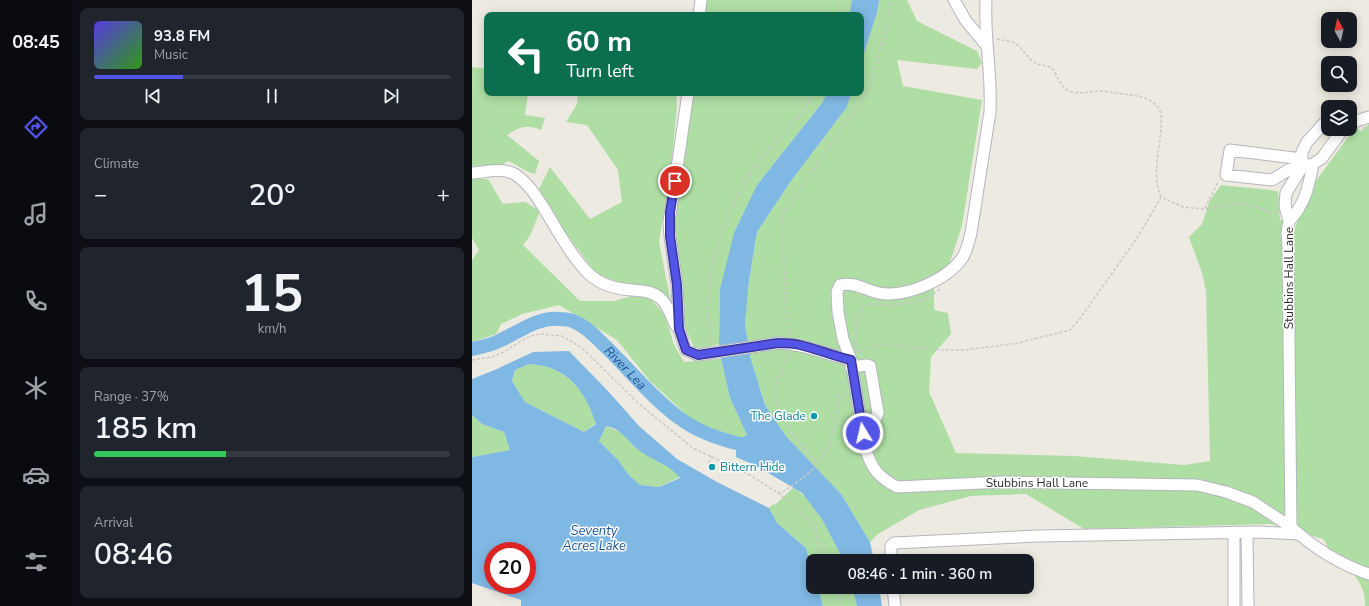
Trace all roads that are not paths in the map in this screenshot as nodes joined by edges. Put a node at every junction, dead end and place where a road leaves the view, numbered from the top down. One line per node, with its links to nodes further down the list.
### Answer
1 (700, 0): 4 (lane)
2 (954, 0): 5 (lane)
3 (986, 0): 5 (lane)
4 (699, 12)
5 (986, 41): 16 (lane, Stubbins Hall Lane)
6 (688, 96): 15 (lane)
7 (1369, 117): 8 (lane)
8 (1357, 121)
9 (1321, 126): 11 (lane, Stubbins Hall Lane)
10 (1338, 136): 12 (lane)
11 (1302, 163): 11 (lane); 12 (lane); 14 (lane, Stubbins Hall Lane)
12 (1313, 164): 14 (lane)
13 (472, 173): 15 (lane)
14 (1289, 221): 18 (lane, Stubbins Hall Lane)
15 (679, 329): 16 (lane)
16 (852, 368): 17 (lane, Stubbins Hall Lane); 17 (lane)
17 (863, 433): 18 (lane, Stubbins Hall Lane)
18 (1294, 530): 20 (lane); 22 (lane, Stubbins Hall Lane)
19 (1234, 532): 20 (lane); 21 (lane); 25 (lane)
20 (1247, 532): 26 (lane)
21 (891, 554)
22 (1369, 574)
23 (893, 594): 24 (lane)
24 (895, 606)
25 (1234, 606)
26 (1248, 606)

